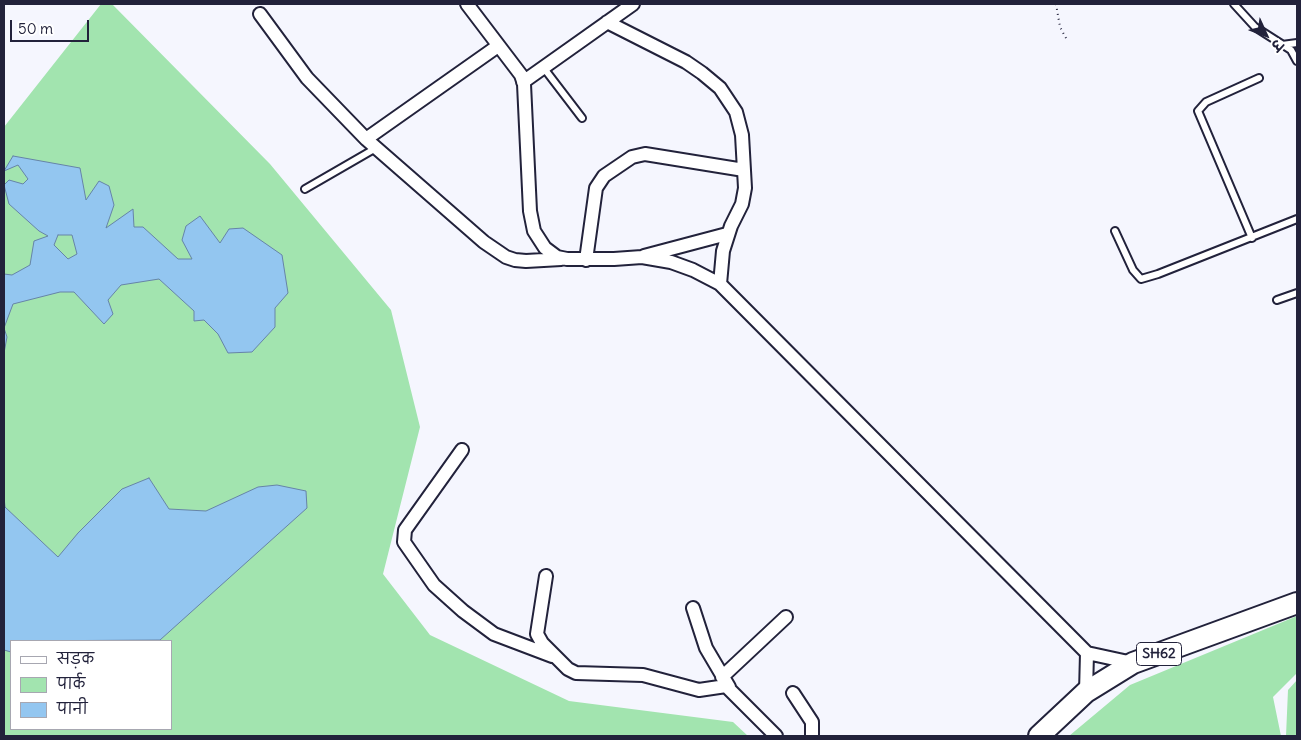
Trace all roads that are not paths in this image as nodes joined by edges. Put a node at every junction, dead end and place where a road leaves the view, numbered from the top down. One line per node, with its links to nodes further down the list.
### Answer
1 (468, 4): 8 (street)
2 (633, 4): 5 (street)
3 (1234, 4): 7 (lane)
4 (260, 14): 14 (street)
5 (607, 22): 10 (street); 16 (street)
6 (1297, 43): 7 (lane)
7 (1282, 45): 9 (lane)
8 (498, 46): 12 (street); 14 (street)
9 (1297, 61)
10 (543, 67): 12 (street); 13 (lane)
11 (1259, 78): 21 (lane)
12 (523, 82): 23 (street)
13 (582, 118)
14 (366, 139): 15 (street)
15 (376, 148): 17 (lane); 23 (street)
16 (744, 170): 20 (street); 24 (street)
17 (305, 189)
18 (1297, 219): 21 (lane)
19 (1115, 231): 21 (lane)
20 (727, 234): 22 (street); 25 (street)
21 (1252, 238)
22 (642, 257): 24 (street); 25 (street)
23 (567, 259): 24 (street)
24 (586, 260)
25 (720, 284): 33 (street)
26 (1297, 293): 27 (lane)
27 (1277, 300)
28 (462, 450): 34 (street)
29 (546, 576): 34 (street)
30 (1297, 603): 35 (main road, SH62)
31 (694, 608): 36 (street)
32 (786, 617): 36 (street)
33 (1086, 653): 35 (street); 37 (street)
34 (556, 658): 36 (street)
35 (1133, 663): 37 (main road, SH62)
36 (726, 682): 39 (street)
37 (1086, 692): 41 (main road, SH62)
38 (793, 693): 40 (street)
39 (776, 736)
40 (812, 736)
41 (1039, 736)

